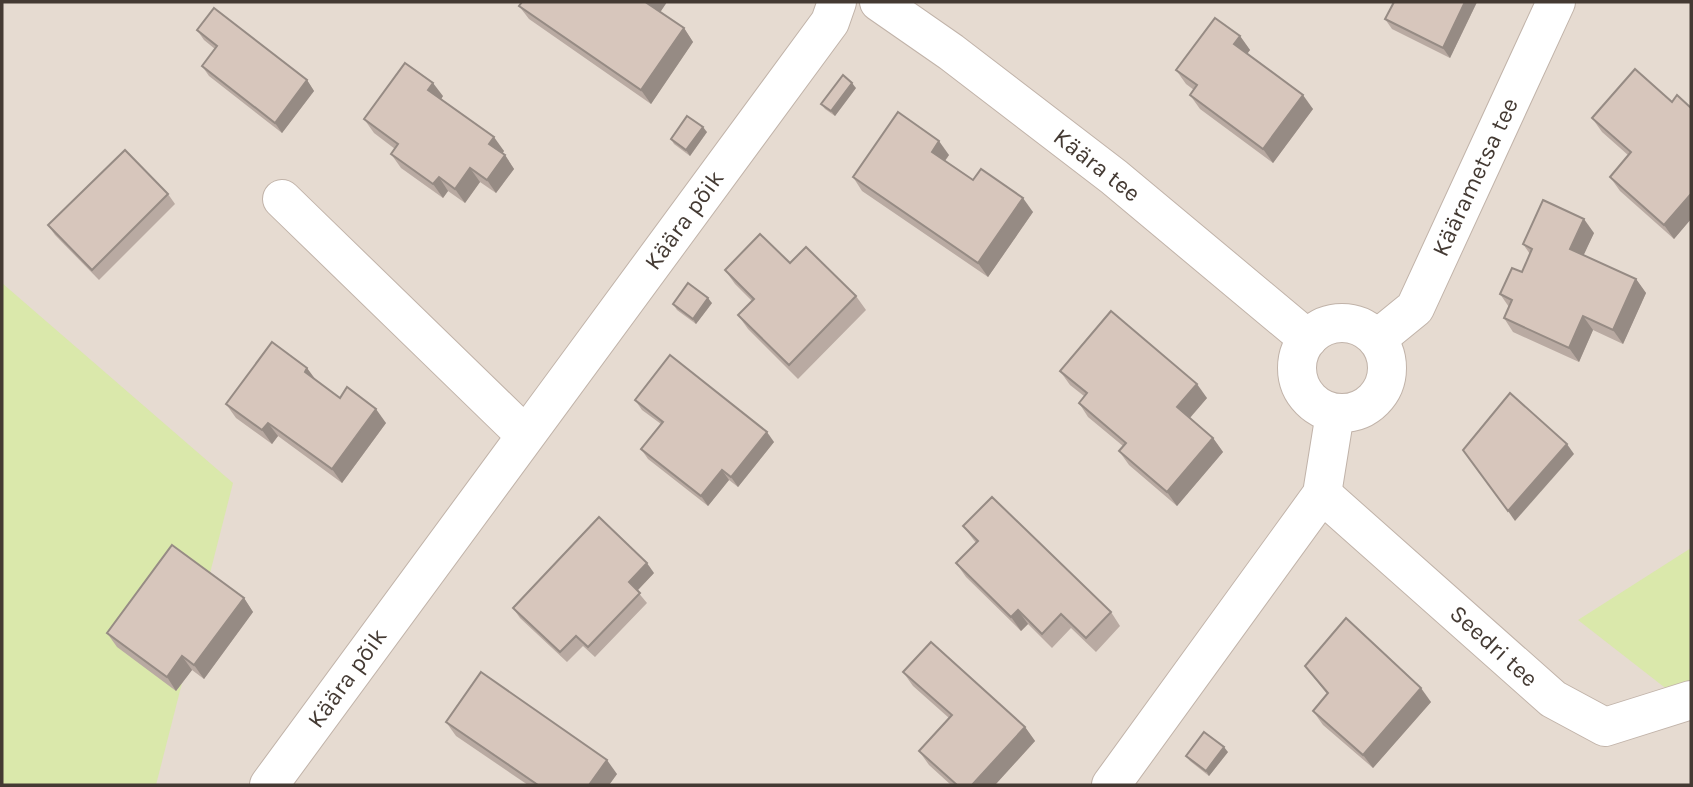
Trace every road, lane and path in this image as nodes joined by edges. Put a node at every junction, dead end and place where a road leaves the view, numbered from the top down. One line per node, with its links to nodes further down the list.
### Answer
1 (837, 2): 8 (street, Käära põik)
2 (878, 2): 5 (street, Käära tee)
3 (1556, 2): 6 (street, Käärametsa tee)
4 (282, 200): 8 (street)
5 (1308, 339): 6 (street); 7 (street)
6 (1377, 339): 7 (street)
7 (1335, 412): 9 (street)
8 (525, 435): 11 (street, Käära põik)
9 (1322, 494): 10 (street, Seedri tee); 12 (street)
10 (1691, 700)
11 (269, 785)
12 (1111, 785)

